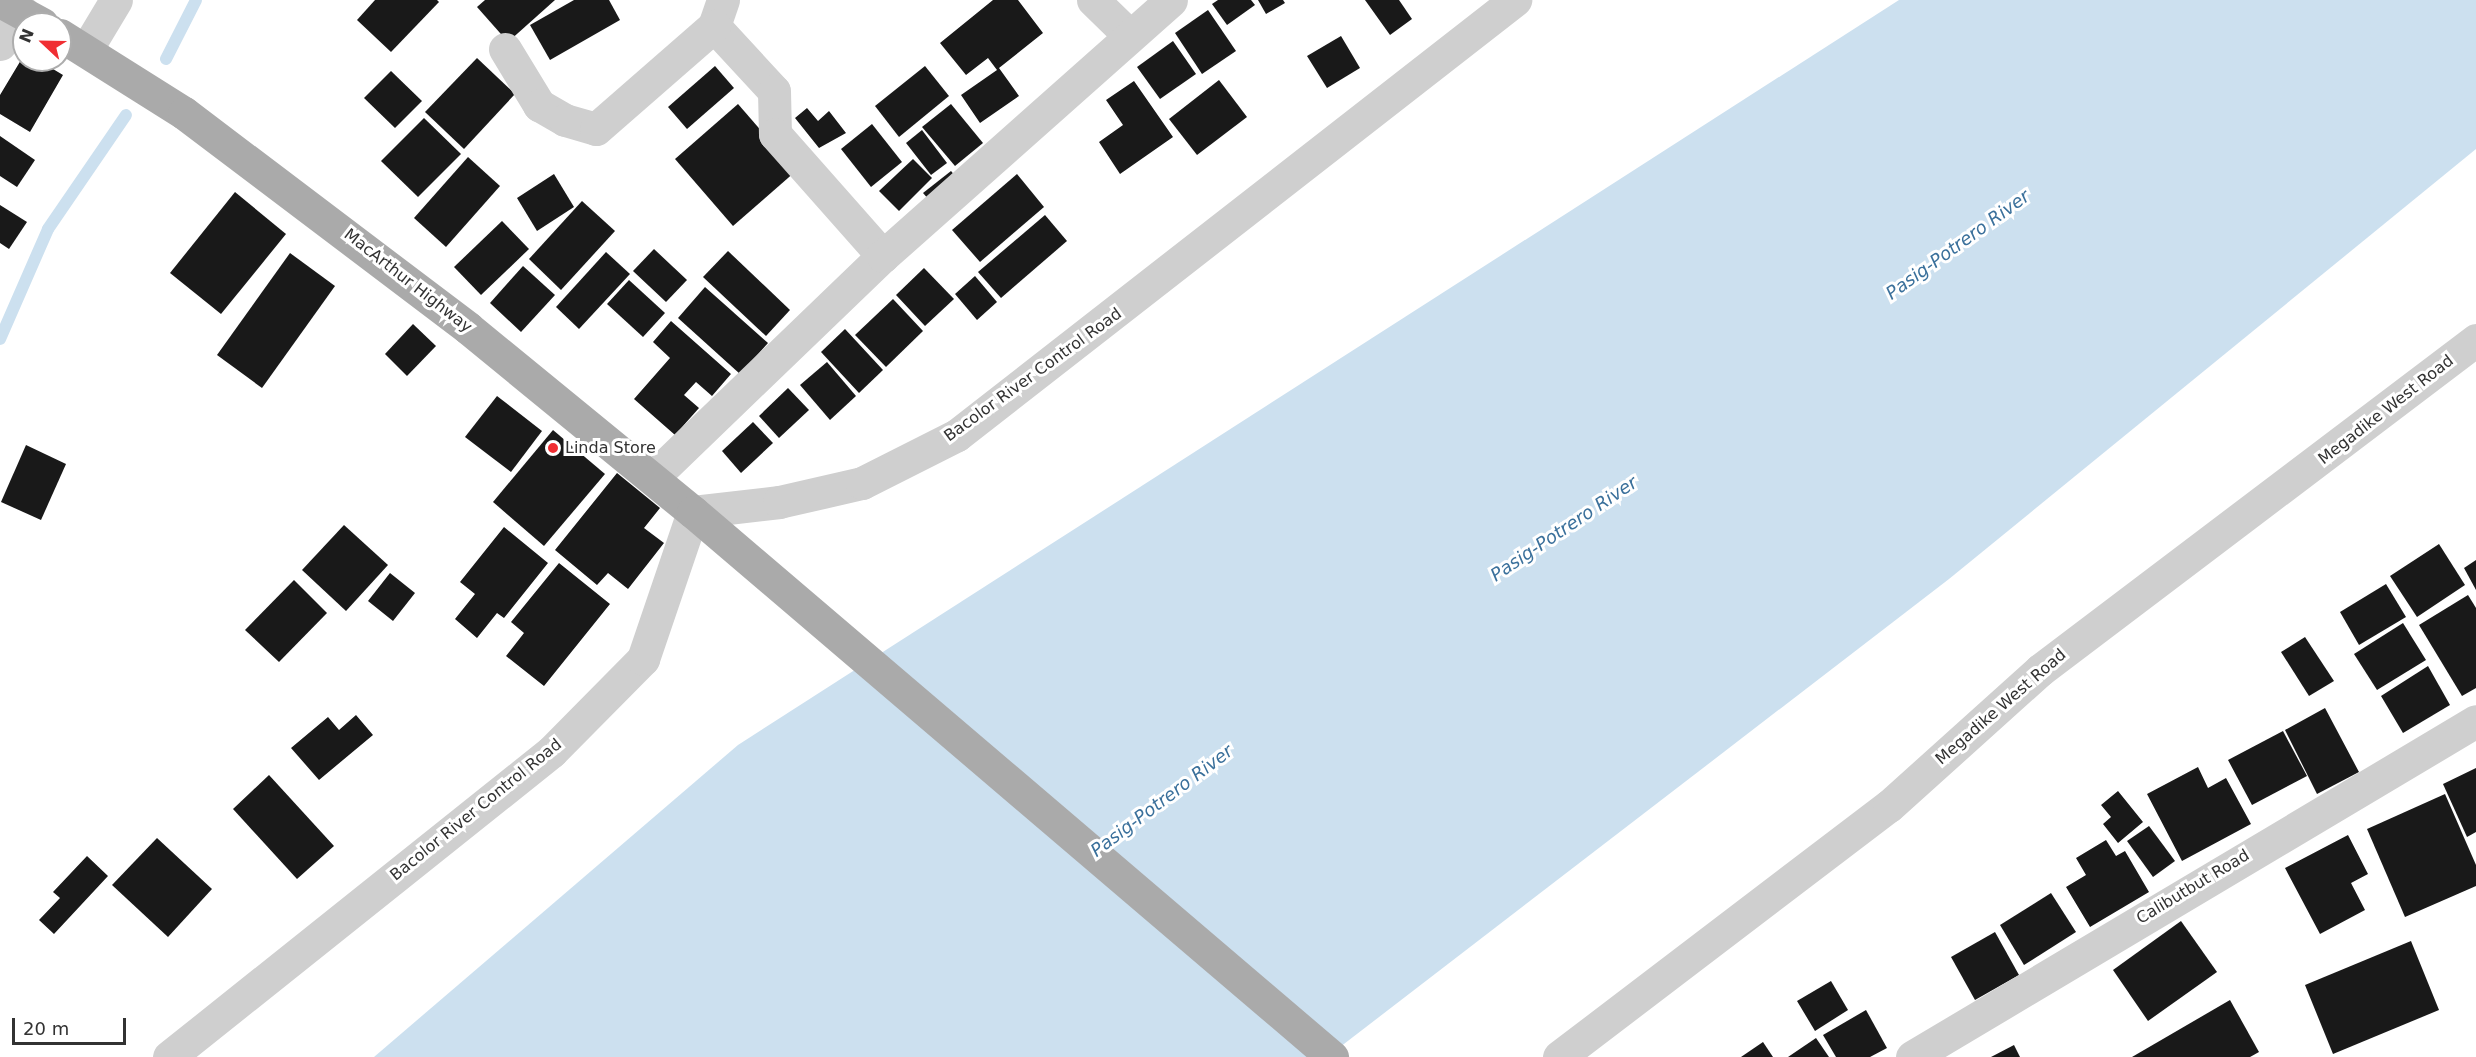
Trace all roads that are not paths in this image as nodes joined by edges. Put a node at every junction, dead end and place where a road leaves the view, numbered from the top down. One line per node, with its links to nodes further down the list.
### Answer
1 (116, 0): 8 (street)
2 (1094, 0): 7 (street)
3 (1171, 0): 7 (street)
4 (1515, 0): 14 (street, Bacolor River Control Road)
5 (718, 13): 10 (street); 11 (street)
6 (12, 26): 9 (street)
7 (1129, 35): 11 (street)
8 (73, 42): 13 (main road, MacArthur Highway)
9 (0, 44)
10 (505, 49)
11 (883, 256): 13 (street)
12 (2476, 340): 18 (street, Megadike West Road)
13 (652, 478): 14 (main road, MacArthur Highway)
14 (693, 512): 16 (street, Bacolor River Control Road); 17 (main road, MacArthur Highway)
15 (2476, 721): 19 (street, Calibutbut Road)
16 (169, 1057)
17 (1332, 1057)
18 (1559, 1057)
19 (1912, 1057)

